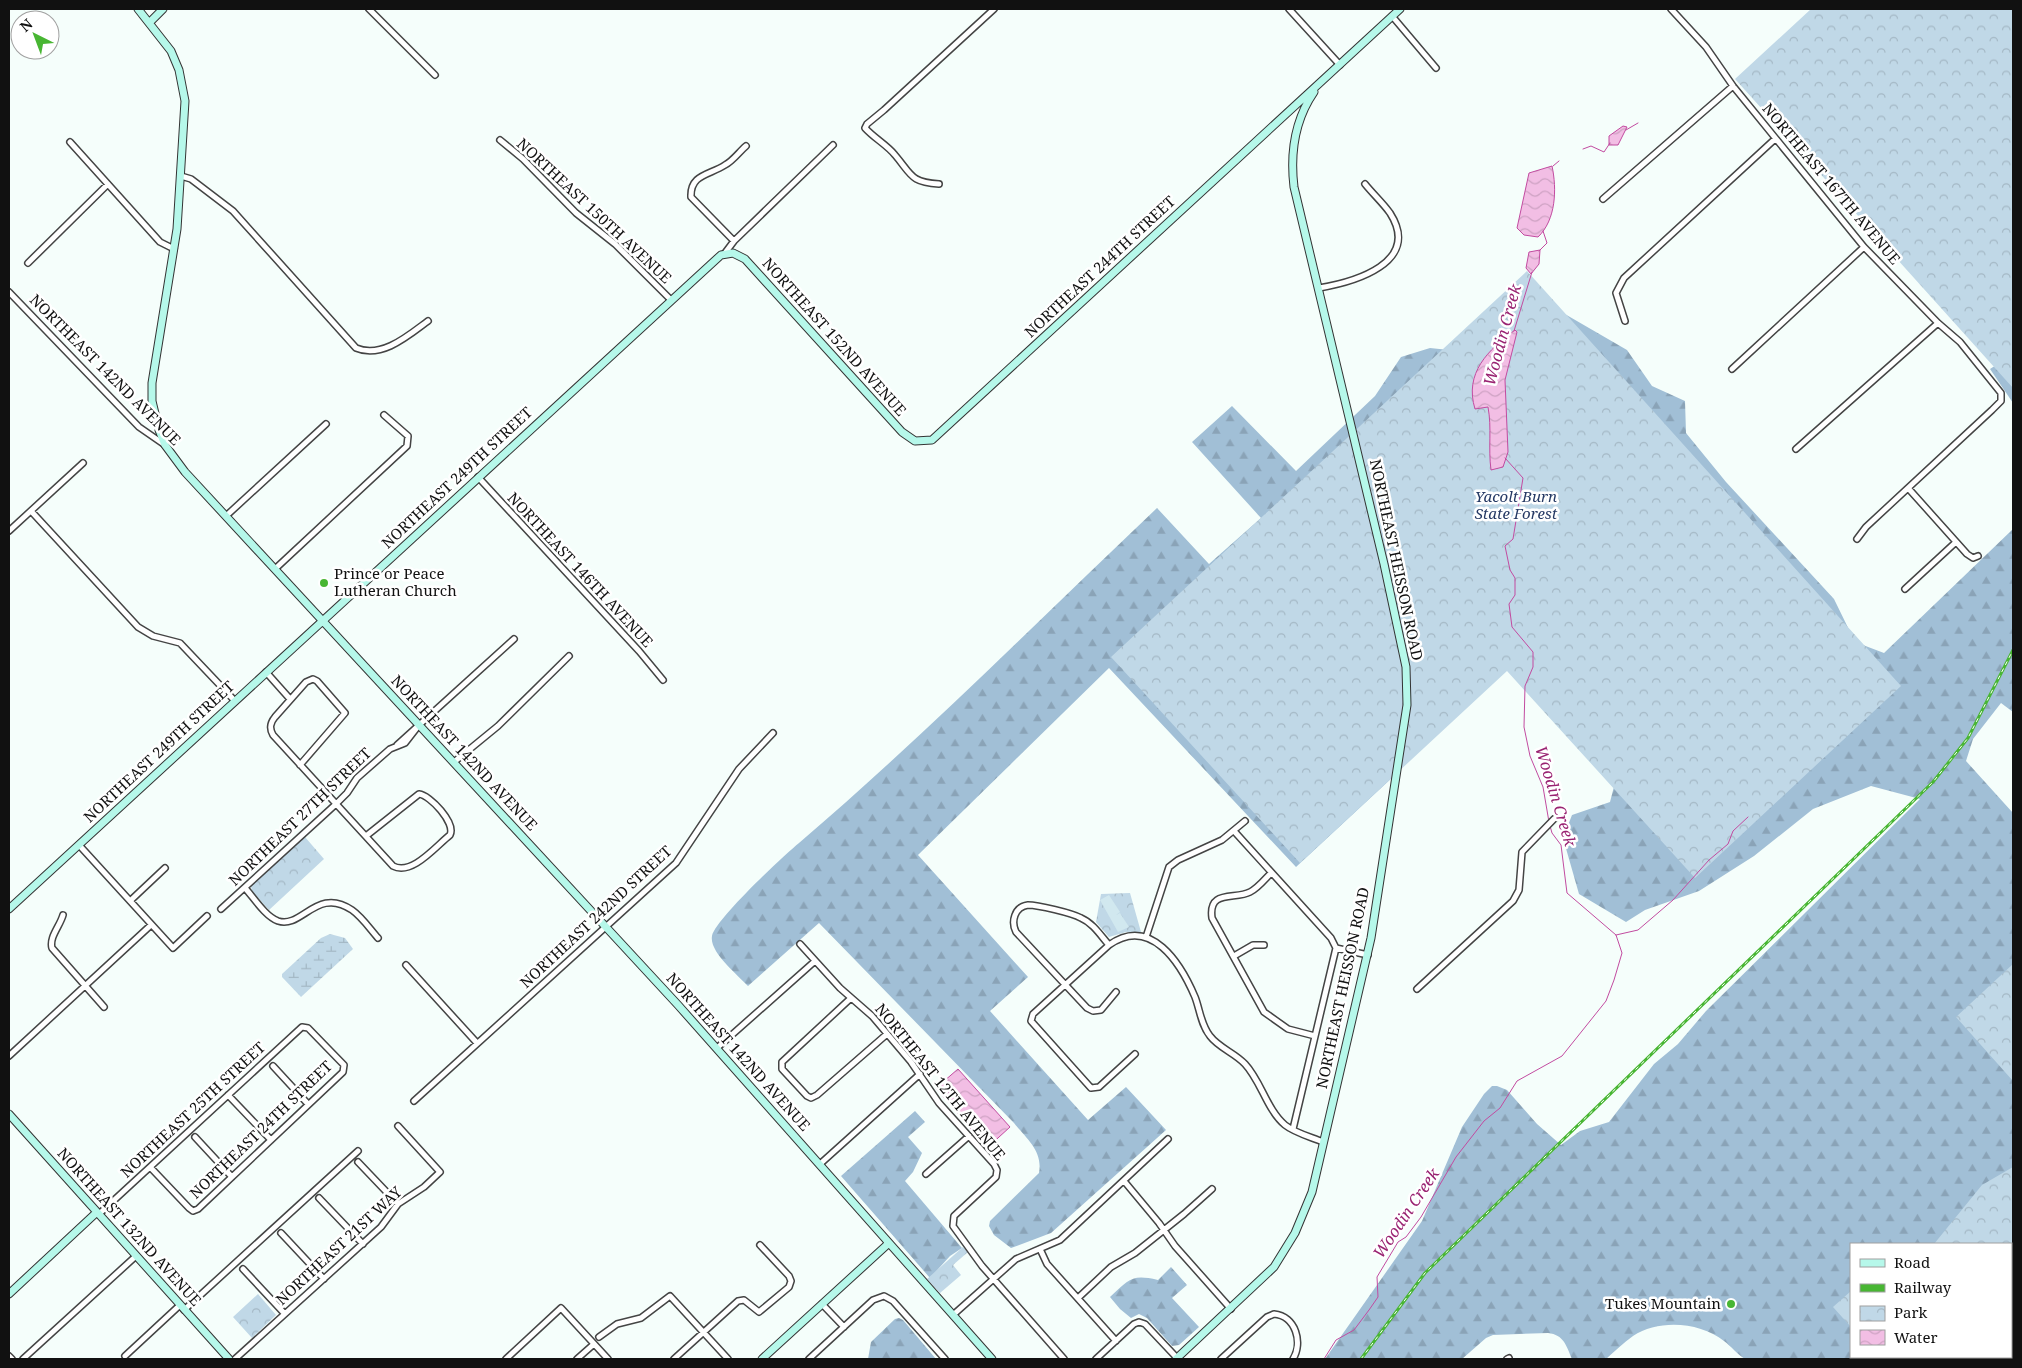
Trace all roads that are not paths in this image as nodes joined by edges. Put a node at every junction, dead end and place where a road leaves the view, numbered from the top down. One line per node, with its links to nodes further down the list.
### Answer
1 (138, 9): 9 (street)
2 (164, 9): 9 (street)
3 (369, 9): 12 (street)
4 (994, 9): 24 (street)
5 (1289, 9): 10 (street)
6 (1400, 9): 8 (street)
7 (1671, 9): 14 (street, NORTHEAST 167TH AVENUE)
8 (1392, 16): 10 (street); 11 (street)
9 (148, 20): 22 (street)
10 (1340, 65): 13 (street)
11 (1436, 68)
12 (435, 76)
13 (1322, 82): 15 (street, NORTHEAST 244TH STREET); 16 (street, NORTHEAST HEISSON ROAD)
14 (1733, 86): 17 (street, NORTHEAST 167TH AVENUE); 26 (street)
15 (1279, 121): 16 (street); 41 (street, NORTHEAST 244TH STREET)
16 (1299, 121): 32 (street, NORTHEAST HEISSON ROAD)
17 (1775, 138): 28 (street, NORTHEAST 167TH AVENUE); 36 (street)
18 (500, 140): 34 (street, NORTHEAST 150TH AVENUE)
19 (70, 142): 23 (street)
20 (833, 145): 27 (street, NORTHEAST 249TH STREET)
21 (746, 146): 27 (street)
22 (181, 176): 29 (street); 35 (street)
23 (108, 184): 29 (street); 31 (street)
24 (939, 184)
25 (1365, 184): 32 (street)
26 (1603, 199)
27 (734, 241): 30 (street, NORTHEAST 249TH STREET)
28 (1864, 247): 37 (street, NORTHEAST 167TH AVENUE); 38 (street)
29 (174, 248): 42 (street)
30 (725, 253): 34 (street, NORTHEAST 249TH STREET); 41 (street, NORTHEAST 152ND AVENUE)
31 (28, 263)
32 (1318, 288): 88 (street, NORTHEAST HEISSON ROAD)
33 (9, 292): 42 (street, NORTHEAST 142ND AVENUE)
34 (671, 300): 45 (street, NORTHEAST 249TH STREET)
35 (428, 321)
36 (1625, 321)
37 (1938, 323): 43 (street); 46 (street, NORTHEAST 167TH AVENUE)
38 (1732, 369)
39 (384, 415): 53 (street)
40 (326, 424): 48 (street)
41 (922, 442)
42 (165, 445): 48 (street, NORTHEAST 142ND AVENUE)
43 (1796, 449)
44 (83, 463): 47 (street)
45 (478, 477): 55 (street, NORTHEAST 249TH STREET); 59 (street, NORTHEAST 146TH AVENUE)
46 (1908, 488): 50 (street, NORTHEAST 167TH AVENUE); 51 (street)
47 (31, 511): 49 (street); 61 (street)
48 (226, 516): 53 (street, NORTHEAST 142ND AVENUE)
49 (9, 531)
50 (1857, 539)
51 (1956, 542): 52 (street); 54 (street)
52 (1978, 556)
53 (275, 569): 55 (street, NORTHEAST 142ND AVENUE)
54 (1905, 589)
55 (322, 621): 58 (street, NORTHEAST 249TH STREET); 62 (street, NORTHEAST 142ND AVENUE)
56 (514, 639): 62 (street, NORTHEAST 27TH STREET)
57 (569, 656): 64 (street)
58 (266, 672): 60 (street); 61 (street, NORTHEAST 249TH STREET)
59 (663, 680)
60 (290, 700): 65 (street); 65 (street)
61 (234, 701): 71 (street, NORTHEAST 249TH STREET)
62 (419, 725): 64 (street, NORTHEAST 142ND AVENUE); 66 (street, NORTHEAST 27TH STREET)
63 (773, 733): 81 (street, NORTHEAST 242ND STREET)
64 (454, 762): 81 (street, NORTHEAST 142ND AVENUE)
65 (300, 765): 66 (street)
66 (336, 804): 70 (street); 74 (street, NORTHEAST 27TH STREET)
67 (1554, 819): 94 (street)
68 (1245, 821): 69 (street)
69 (1234, 831): 73 (street); 83 (street)
70 (366, 836): 70 (street)
71 (79, 845): 75 (street); 76 (street, NORTHEAST 249TH STREET)
72 (165, 868): 75 (street)
73 (1271, 873): 87 (street); 89 (street)
74 (245, 888): 77 (street, NORTHEAST 27TH STREET); 82 (street)
75 (130, 901): 80 (street)
76 (10, 907)
77 (221, 909)
78 (63, 915): 92 (street)
79 (207, 916): 80 (street)
80 (151, 925): 92 (street)
81 (606, 927): 100 (street, NORTHEAST 242ND STREET); 101 (street, NORTHEAST 142ND AVENUE)
82 (378, 938)
83 (1146, 938): 85 (street); 112 (street)
84 (800, 944): 90 (street, NORTHEAST 12TH AVENUE)
85 (1110, 945): 93 (street); 93 (street)
86 (1264, 945): 89 (street)
87 (1336, 948): 88 (street); 99 (street)
88 (1368, 955): 117 (street, NORTHEAST HEISSON ROAD)
89 (1234, 956): 99 (street)
90 (815, 961): 96 (street, NORTHEAST 12TH AVENUE); 101 (street)
91 (406, 965): 100 (street)
92 (85, 986): 97 (street); 103 (street)
93 (1066, 986): 95 (street); 102 (street)
94 (1417, 988)
95 (1116, 992)
96 (851, 998): 98 (street, NORTHEAST 12TH AVENUE); 98 (street)
97 (104, 1007)
98 (887, 1034): 106 (street, NORTHEAST 12TH AVENUE)
99 (1315, 1036): 112 (street)
100 (477, 1043): 108 (street, NORTHEAST 242ND STREET)
101 (717, 1048): 120 (street, NORTHEAST 142ND AVENUE)
102 (1135, 1054)
103 (9, 1056)
104 (344, 1065): 107 (street, NORTHEAST 25TH STREET); 109 (street, NORTHEAST 24TH STREET)
105 (272, 1066): 109 (street)
106 (920, 1074): 113 (street, NORTHEAST 12TH AVENUE); 120 (street)
107 (228, 1095): 116 (street); 121 (street, NORTHEAST 25TH STREET)
108 (414, 1101)
109 (308, 1104): 116 (street, NORTHEAST 24TH STREET)
110 (9, 1114): 128 (street, NORTHEAST 132ND AVENUE)
111 (398, 1126): 127 (street, NORTHEAST 21ST WAY)
112 (1293, 1129): 117 (street)
113 (969, 1136): 122 (street); 138 (street, NORTHEAST 12TH AVENUE)
114 (196, 1138): 123 (street)
115 (1168, 1139): 124 (street)
116 (270, 1140): 123 (street, NORTHEAST 24TH STREET)
117 (1323, 1142): 143 (street, NORTHEAST HEISSON ROAD)
118 (358, 1151): 142 (street)
119 (358, 1162): 127 (street)
120 (820, 1164): 131 (street, NORTHEAST 142ND AVENUE)
121 (150, 1167): 123 (street, NORTHEAST 24TH STREET); 128 (street, NORTHEAST 25TH STREET)
122 (926, 1174)
123 (232, 1177)
124 (1124, 1181): 129 (street); 134 (street)
125 (1212, 1188): 129 (street)
126 (319, 1198): 132 (street)
127 (398, 1204): 132 (street, NORTHEAST 21ST WAY)
128 (98, 1213): 135 (street, NORTHEAST 132ND AVENUE); 139 (street)
129 (1164, 1229): 140 (street); 143 (street)
130 (281, 1233): 137 (street)
131 (889, 1243): 141 (street); 145 (street, NORTHEAST 142ND AVENUE)
132 (363, 1244): 137 (street, NORTHEAST 21ST WAY)
133 (760, 1244): 147 (street)
134 (1040, 1249): 138 (street); 140 (street)
135 (136, 1256): 142 (street, NORTHEAST 132ND AVENUE); 154 (street)
136 (243, 1269): 144 (street)
137 (324, 1279): 144 (street, NORTHEAST 21ST WAY)
138 (994, 1280): 145 (street); 166 (street)
139 (9, 1294)
140 (1078, 1298): 149 (street)
141 (822, 1304): 146 (street); 162 (street)
142 (182, 1308): 152 (street); 155 (street, NORTHEAST 132ND AVENUE)
143 (1232, 1309): 168 (street, NORTHEAST HEISSON ROAD)
144 (284, 1313): 156 (street, NORTHEAST 21ST WAY)
145 (953, 1315): 165 (street, NORTHEAST 142ND AVENUE)
146 (844, 1327): 163 (street); 164 (street)
147 (704, 1333): 148 (street); 160 (street); 161 (street)
148 (599, 1337)
149 (1116, 1340): 167 (street); 168 (street)
150 (594, 1344): 157 (street); 158 (street); 159 (street)
151 (9, 1356): 153 (street)
152 (125, 1356)
153 (12, 1359)
154 (23, 1359)
155 (229, 1359)
156 (235, 1359)
157 (506, 1359)
158 (577, 1359)
159 (608, 1359)
160 (674, 1359)
161 (728, 1359)
162 (762, 1359)
163 (809, 1359)
164 (945, 1359)
165 (992, 1359)
166 (1064, 1359)
167 (1096, 1359)
168 (1177, 1359)
169 (1221, 1359): 170 (street)
170 (1293, 1359)

